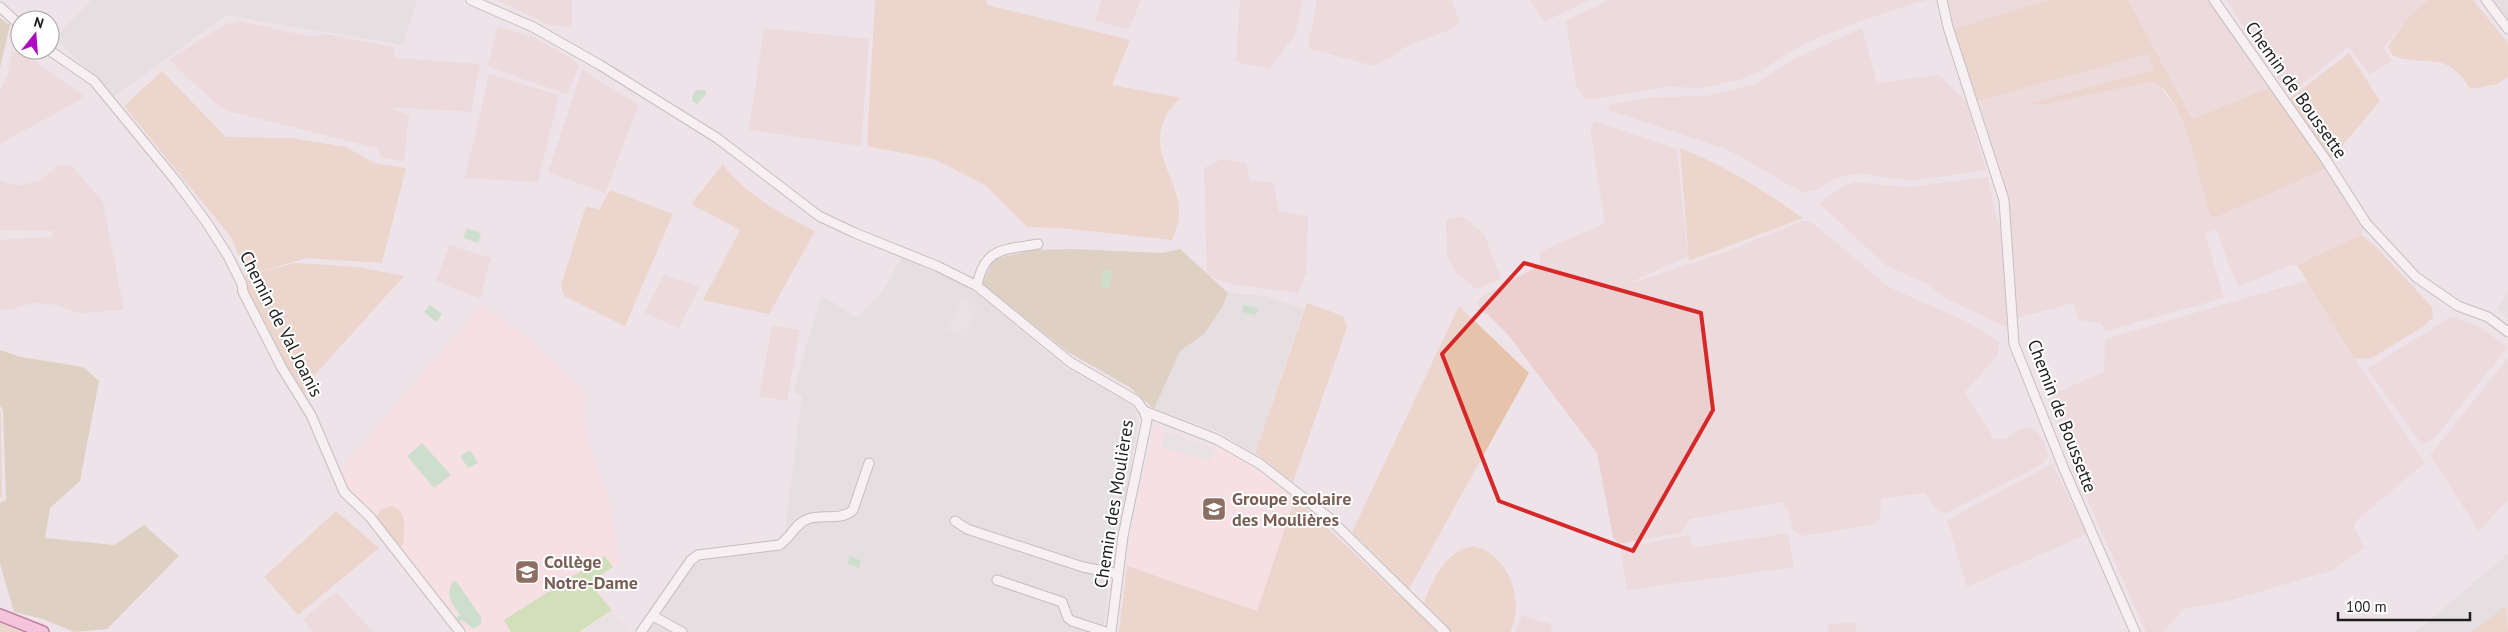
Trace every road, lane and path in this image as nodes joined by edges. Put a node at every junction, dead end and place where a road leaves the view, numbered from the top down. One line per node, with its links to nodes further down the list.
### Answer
1 (472, 0): 10 (street)
2 (1942, 0): 26 (street, Chemin de Boussette)
3 (2214, 0): 11 (street, Chemin de Boussette)
4 (2486, 0): 7 (street)
5 (0, 7): 6 (street)
6 (10, 16)
7 (2508, 29)
8 (60, 58): 20 (street, Chemin de Val Joanis)
9 (1038, 244): 10 (street)
10 (977, 286): 12 (street)
11 (2508, 332)
12 (1144, 411): 15 (street, Chemin des Moulières); 25 (street)
13 (869, 463): 18 (street)
14 (955, 521): 15 (street)
15 (1118, 574): 24 (street, Chemin des Moulières)
16 (997, 580): 23 (street)
17 (0, 615): 19 (main road)
18 (653, 616): 21 (street); 22 (street)
19 (44, 632)
20 (460, 632)
21 (641, 632)
22 (682, 632)
23 (1106, 632)
24 (1111, 632)
25 (1446, 632)
26 (2135, 632)

